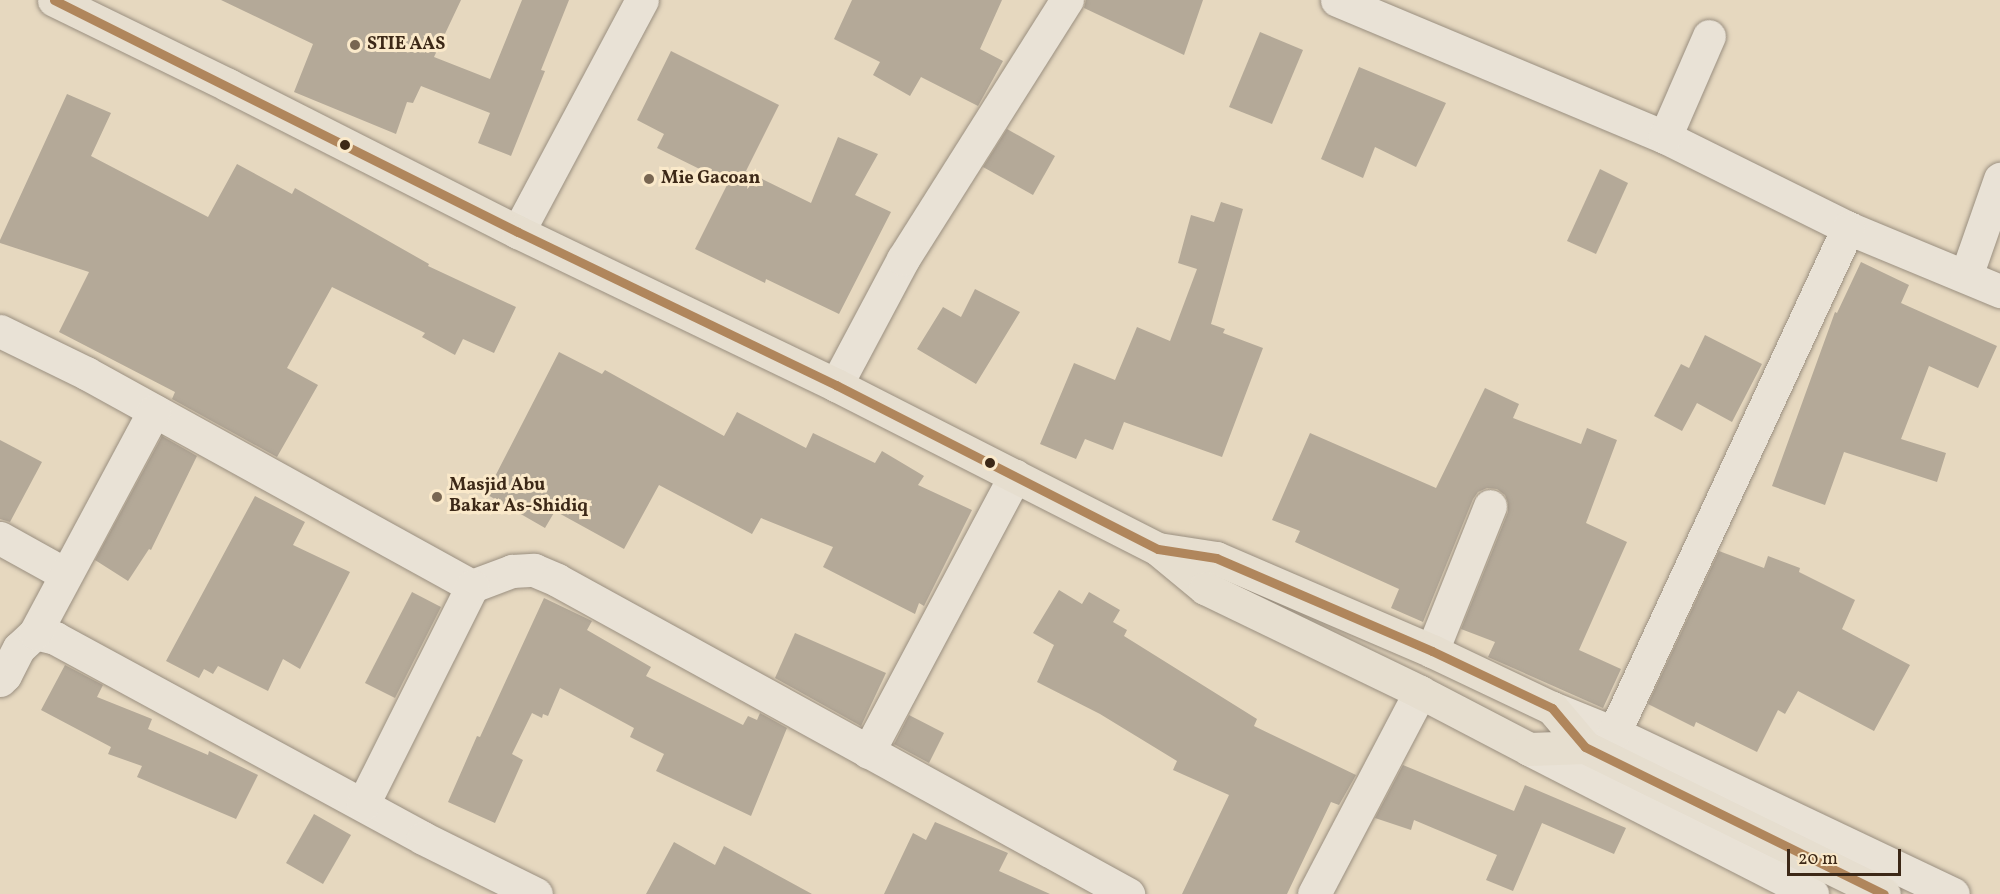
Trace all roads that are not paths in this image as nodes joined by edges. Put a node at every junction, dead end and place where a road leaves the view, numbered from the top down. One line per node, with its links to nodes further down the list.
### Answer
1 (54, 0): 9 (main road)
2 (642, 0): 9 (street)
3 (1067, 0): 13 (street)
4 (1337, 0): 6 (street)
5 (1709, 36): 6 (street)
6 (1665, 137): 8 (street)
7 (2000, 179): 10 (street)
8 (1848, 228): 10 (street); 26 (street)
9 (518, 232): 13 (main road)
10 (1966, 276): 11 (street)
11 (2000, 291)
12 (0, 331): 14 (street)
13 (836, 385): 15 (main road)
14 (154, 411): 19 (street); 20 (street)
15 (1015, 476): 18 (main road); 29 (street)
16 (1490, 506): 22 (street)
17 (0, 538): 19 (street)
18 (1158, 549): 22 (main road); 24 (main road)
19 (65, 574): 21 (street)
20 (472, 586): 29 (street); 30 (street)
21 (35, 633): 23 (street); 30 (street)
22 (1432, 651): 25 (main road)
23 (0, 680)
24 (1420, 692): 28 (main road); 33 (street)
25 (1552, 708): 26 (street); 27 (main road)
26 (1614, 733): 36 (street)
27 (1585, 747): 28 (main road); 35 (main road)
28 (1529, 749): 34 (street)
29 (868, 752): 32 (street)
30 (363, 804): 31 (street)
31 (536, 894)
32 (1128, 894)
33 (1314, 894)
34 (1812, 894)
35 (1884, 894)
36 (1953, 894)

